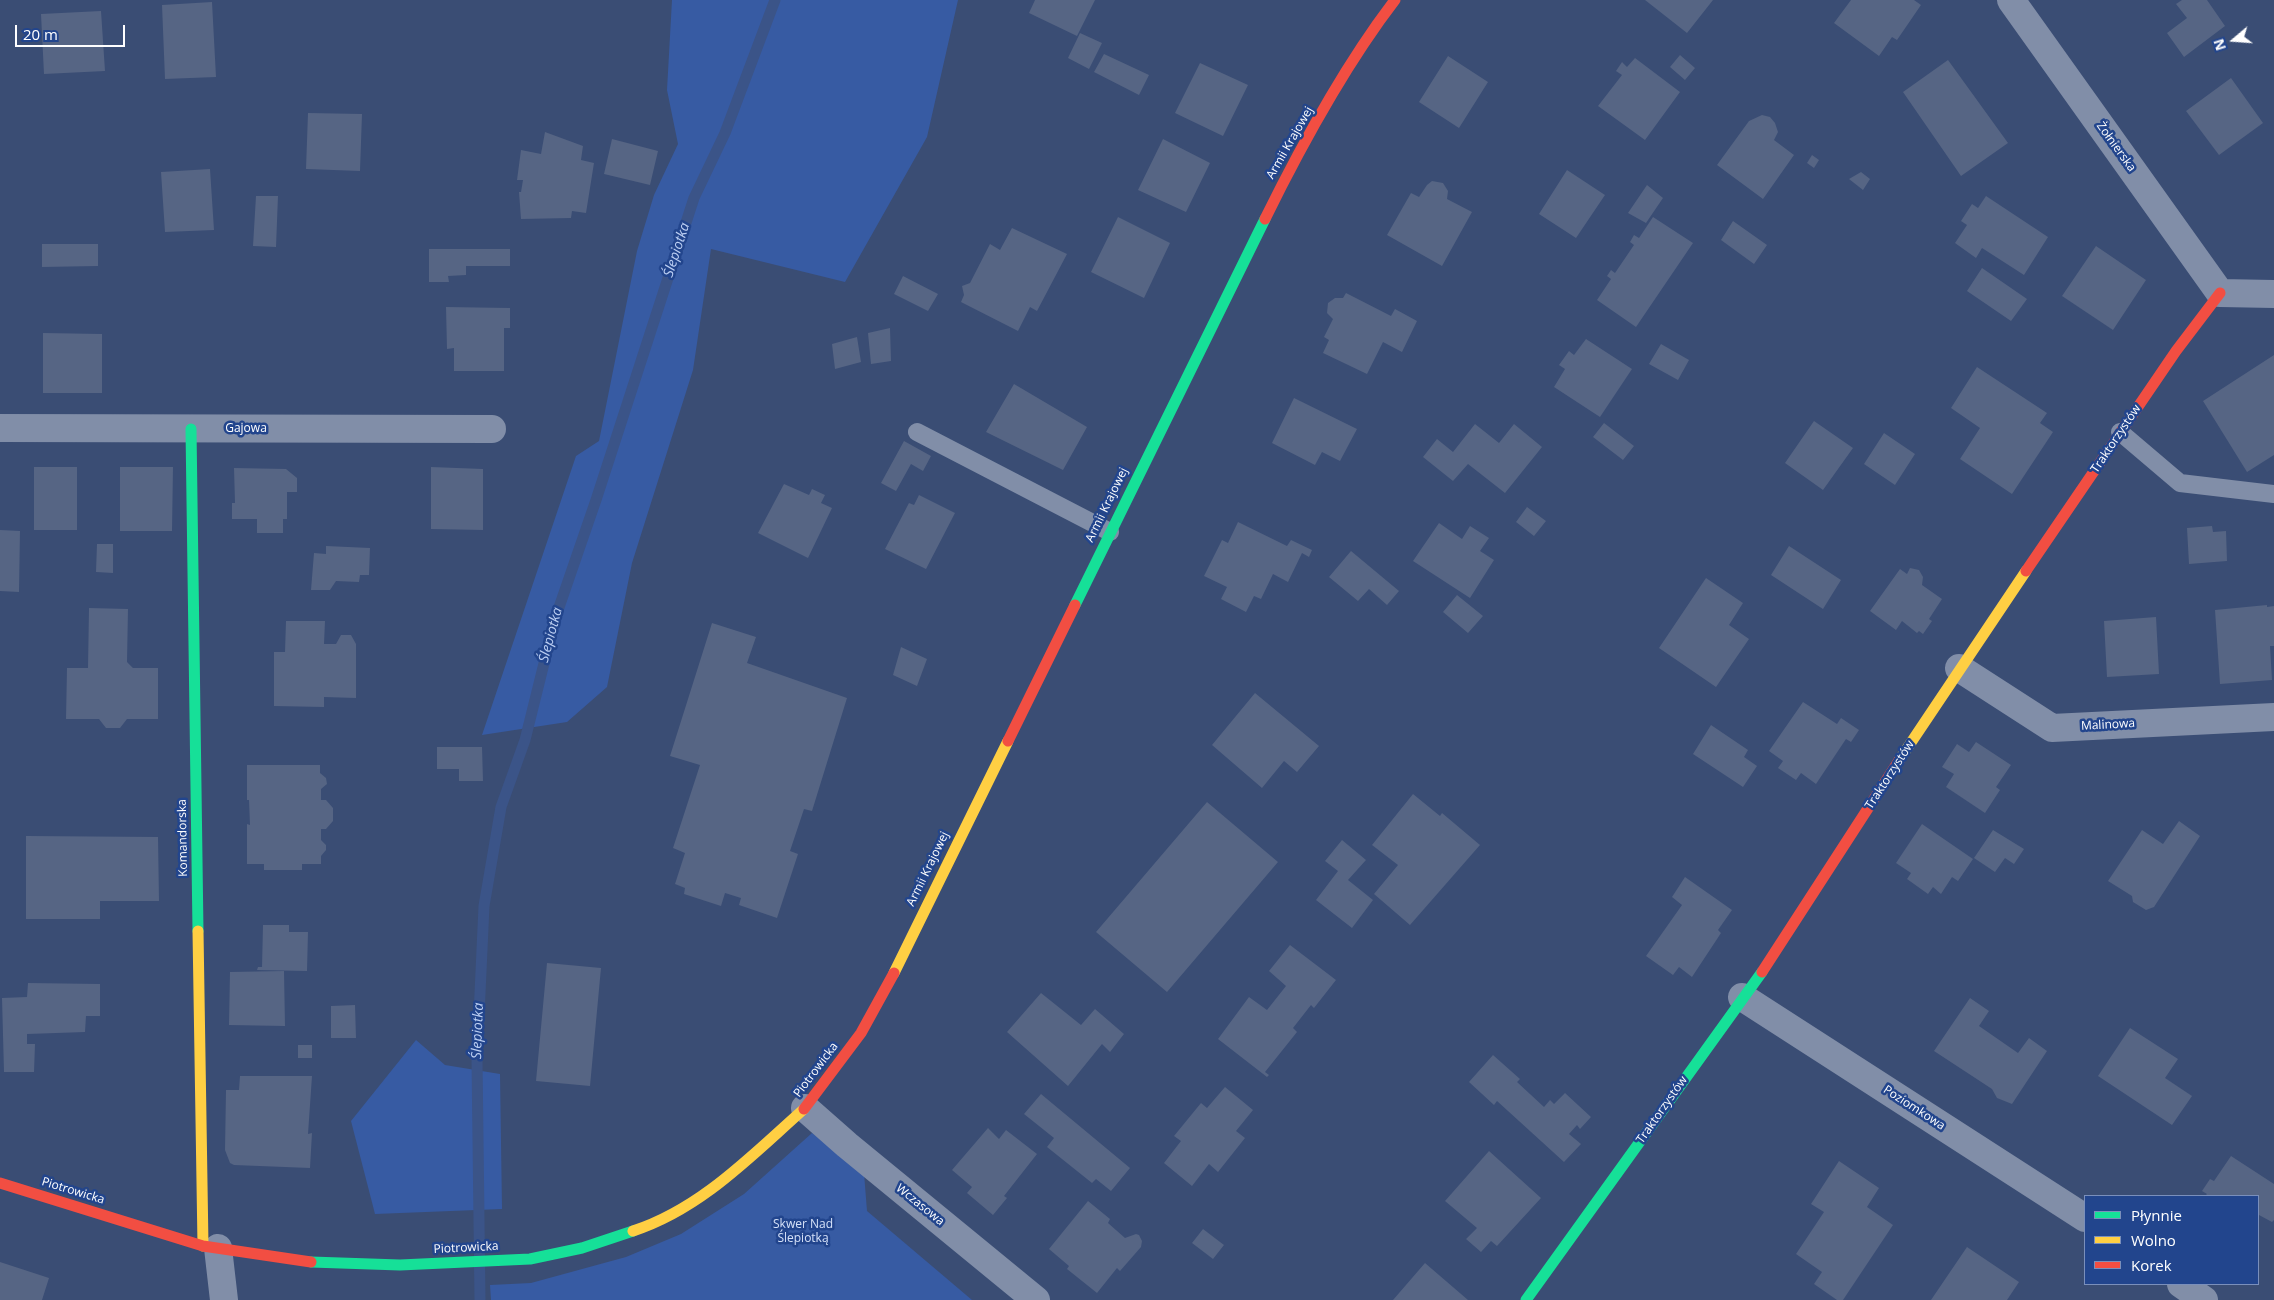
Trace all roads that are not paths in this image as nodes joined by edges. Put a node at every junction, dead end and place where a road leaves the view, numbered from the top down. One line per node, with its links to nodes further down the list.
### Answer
1 (1395, 0): 11 (street, Armii Krajowej)
2 (2011, 0): 3 (street, Żołnierska)
3 (2220, 293): 4 (street); 9 (street, Traktorzystów)
4 (2274, 294)
5 (0, 428): 6 (street, Gajowa)
6 (191, 429): 7 (street, Gajowa); 19 (street, Komandorska)
7 (492, 429)
8 (917, 432): 11 (lane)
9 (2120, 432): 10 (lane); 12 (street, Traktorzystów)
10 (2274, 494)
11 (1110, 532): 15 (street, Armii Krajowej)
12 (1959, 668): 13 (street, Malinowa); 14 (street, Traktorzystów)
13 (2274, 717)
14 (1742, 998): 18 (street, Poziomkowa); 23 (street, Traktorzystów)
15 (861, 1033): 16 (street, Piotrowicka)
16 (805, 1108): 19 (street, Piotrowicka); 22 (street, Wczasowa)
17 (0, 1183): 19 (street, Piotrowicka)
18 (2084, 1217)
19 (211, 1247): 21 (street)
20 (2182, 1285): 24 (street)
21 (224, 1300)
22 (1036, 1300)
23 (1526, 1300)
24 (2204, 1300)

